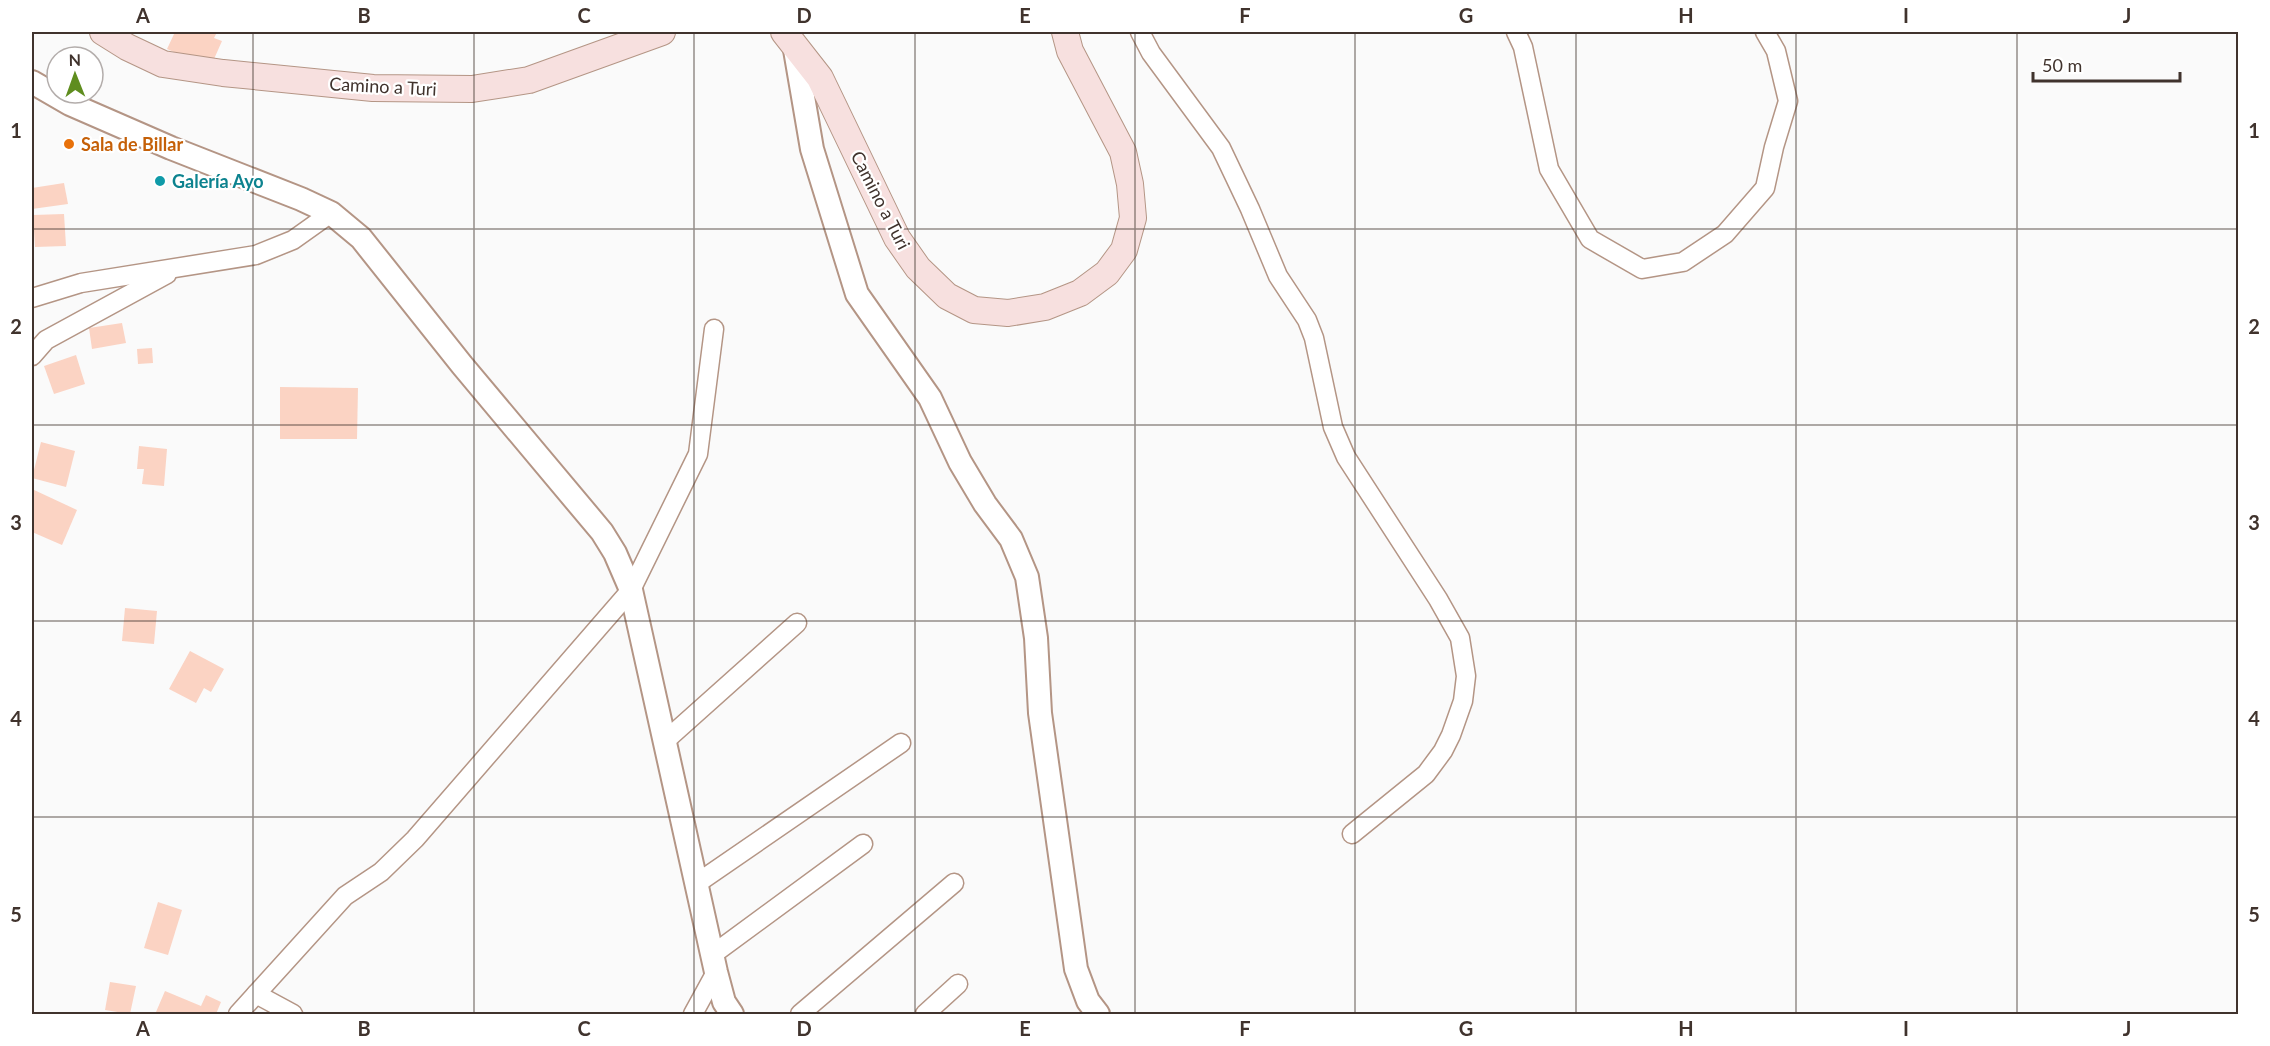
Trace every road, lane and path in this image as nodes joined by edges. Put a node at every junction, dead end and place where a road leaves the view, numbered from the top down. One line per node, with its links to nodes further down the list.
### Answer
1 (103, 32): 2 (main road, Camino a Turi)
2 (662, 32)
3 (1065, 32): 7 (main road, Camino a Turi)
4 (1140, 32): 18 (street)
5 (1516, 32): 6 (street)
6 (1765, 32)
7 (789, 38): 31 (street)
8 (32, 82): 9 (street)
9 (331, 213): 10 (street); 14 (street)
10 (181, 266): 11 (street); 13 (street)
11 (32, 297)
12 (714, 328): 14 (street)
13 (32, 356)
14 (631, 590): 16 (street); 24 (street)
15 (796, 623): 16 (street)
16 (664, 741): 20 (street)
17 (901, 743): 20 (street)
18 (1352, 834)
19 (863, 844): 22 (street)
20 (696, 884): 22 (street)
21 (954, 884): 29 (street)
22 (714, 964): 27 (street); 28 (street)
23 (958, 984): 30 (street)
24 (256, 994): 25 (street); 26 (street)
25 (238, 1014)
26 (293, 1014)
27 (693, 1014)
28 (732, 1014)
29 (800, 1014)
30 (925, 1014)
31 (1098, 1014)

